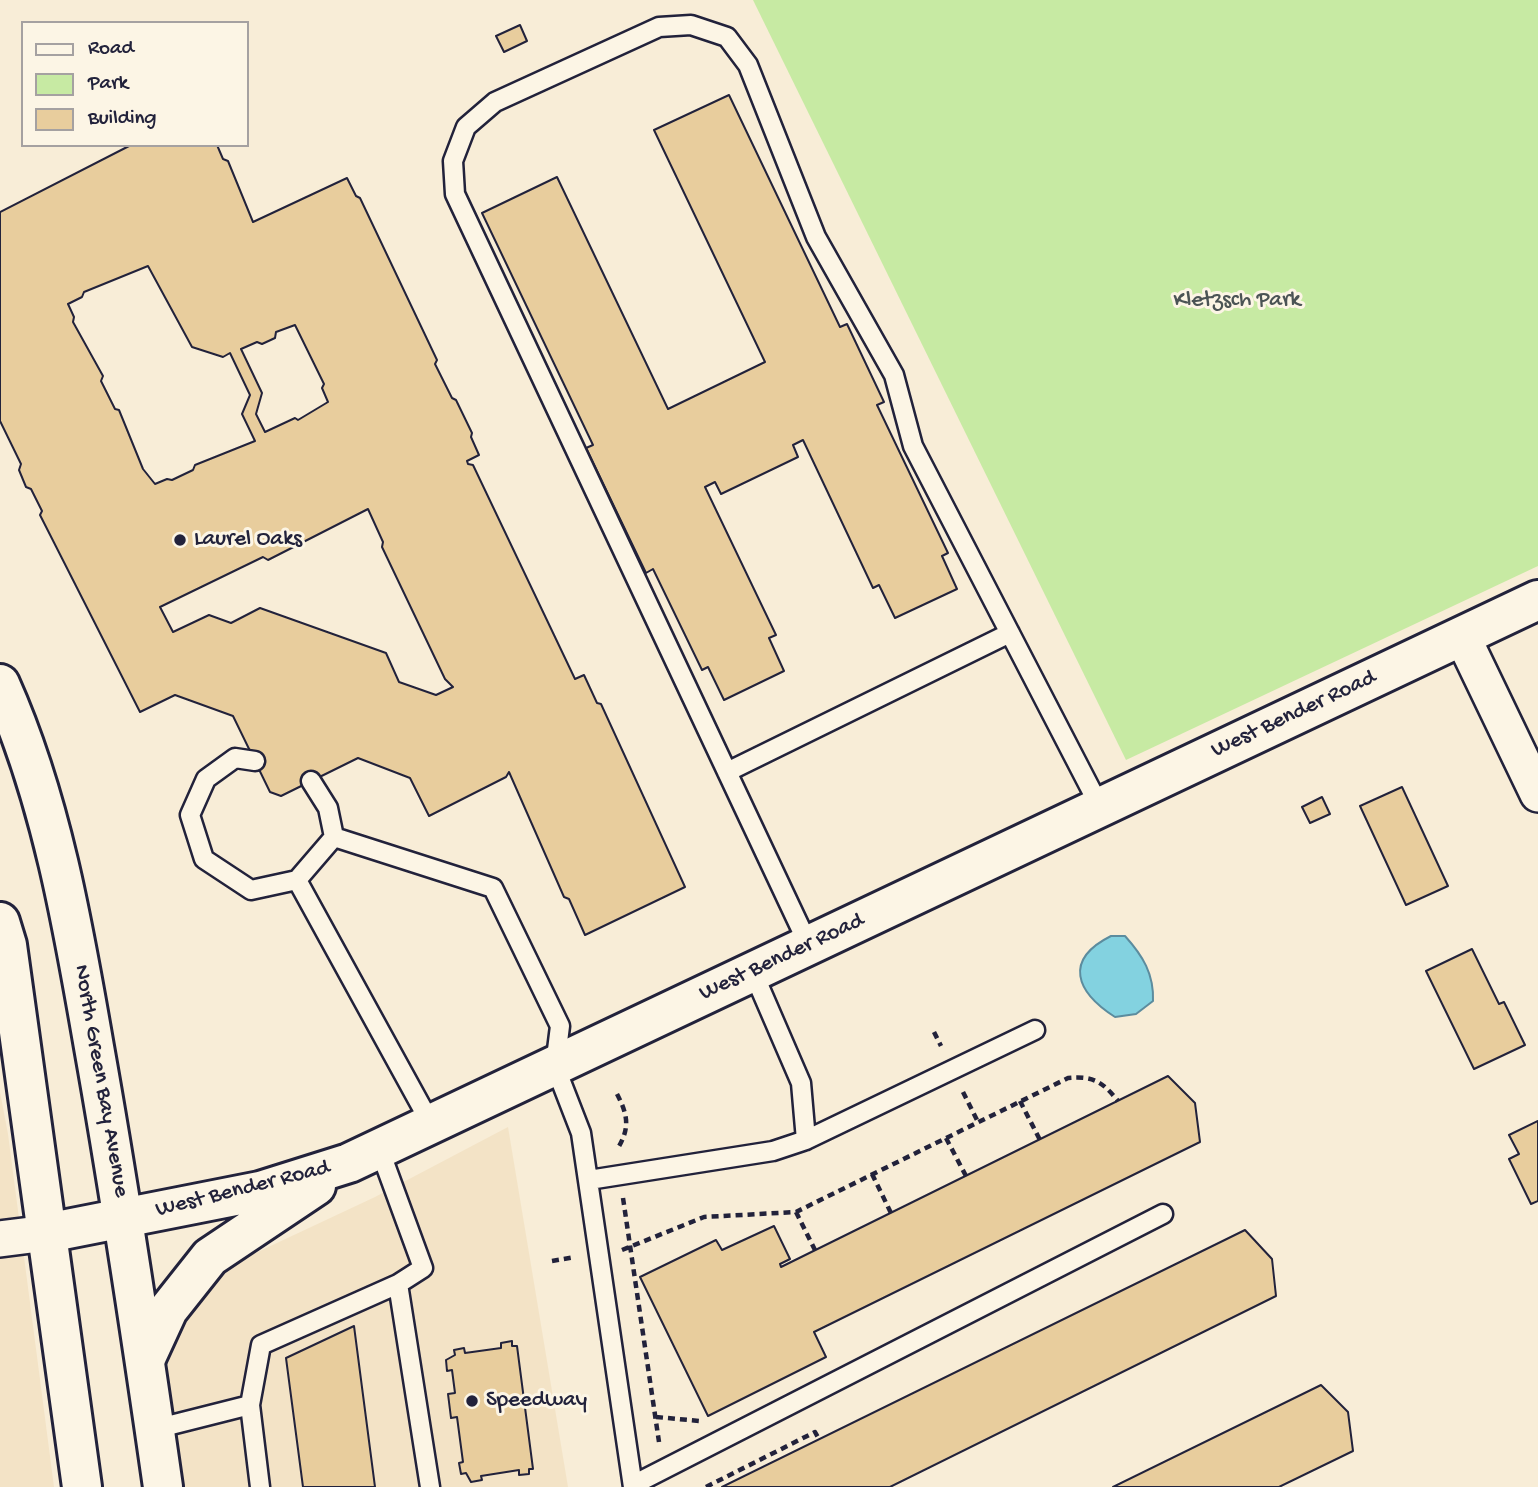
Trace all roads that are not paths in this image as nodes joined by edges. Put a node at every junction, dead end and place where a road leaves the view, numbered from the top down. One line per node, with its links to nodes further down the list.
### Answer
1 (1538, 600): 3 (street, West Bender Road)
2 (1010, 633): 6 (lane); 6 (lane); 9 (lane)
3 (1462, 636): 8 (street); 9 (street, West Bender Road)
4 (0, 684): 22 (street, North Green Bay Avenue)
5 (255, 761): 11 (lane)
6 (727, 772): 13 (lane)
7 (312, 781): 10 (lane)
8 (1538, 794)
9 (1100, 807): 13 (street, West Bender Road)
10 (334, 837): 11 (lane); 16 (lane)
11 (298, 880): 17 (lane)
12 (0, 922): 23 (street)
13 (809, 946): 14 (street, West Bender Road)
14 (753, 972): 16 (street, West Bender Road); 18 (lane)
15 (1035, 1030): 18 (lane)
16 (555, 1066): 17 (street, West Bender Road); 20 (lane)
17 (431, 1124): 19 (street, West Bender Road)
18 (806, 1140): 20 (lane)
19 (364, 1156): 22 (street, West Bender Road); 25 (lane); 26 (street)
20 (589, 1180): 29 (lane)
21 (1163, 1214): 29 (lane)
22 (125, 1218): 23 (street, West Bender Road); 26 (street, North Green Bay Avenue)
23 (47, 1233): 24 (street, West Bender Road); 30 (street)
24 (0, 1239)
25 (398, 1284): 27 (lane); 33 (lane)
26 (145, 1360): 28 (street, North Green Bay Avenue)
27 (250, 1405): 28 (lane); 32 (lane)
28 (155, 1429): 31 (street, North Green Bay Avenue)
29 (633, 1486)
30 (82, 1487)
31 (163, 1487)
32 (260, 1487)
33 (430, 1487)

